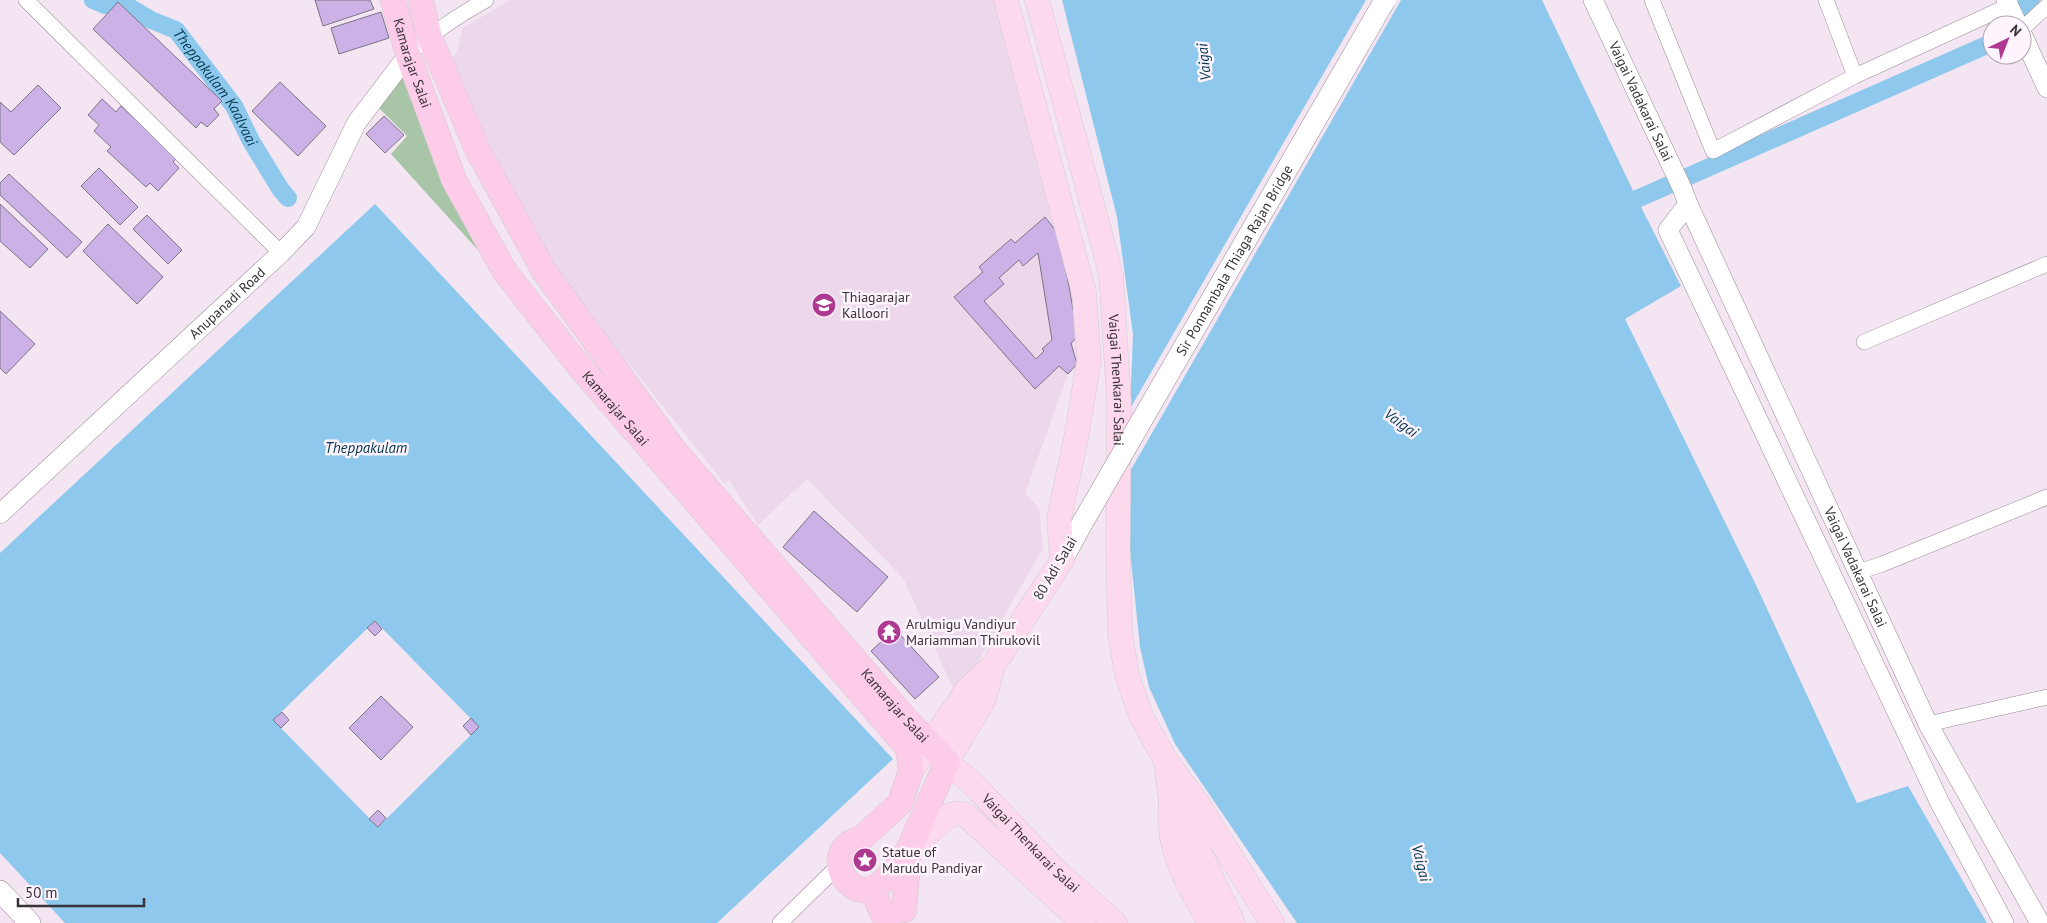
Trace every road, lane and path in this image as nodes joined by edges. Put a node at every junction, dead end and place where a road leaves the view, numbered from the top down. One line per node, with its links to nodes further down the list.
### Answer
1 (26, 0): 20 (street)
2 (393, 0): 15 (highway, Kamarajar Salai)
3 (421, 0): 14 (highway, Kamarajar Salai)
4 (486, 0): 14 (street)
5 (1006, 0): 26 (main road, Vaigai Thenkarai Salai)
6 (1037, 0): 31 (main road, Vaigai Thenkarai Salai)
7 (1384, 0): 25 (main road, Sir Ponnambala Thiaga Rajan Bridge, bridge)
8 (1593, 0): 19 (street, Vaigai Vadakarai Salai)
9 (1652, 0): 17 (street)
10 (1826, 0): 17 (street)
11 (2007, 5): 17 (street)
12 (2047, 6): 13 (street)
13 (2032, 20)
14 (429, 36): 15 (street); 30 (highway, Kamarajar Salai)
15 (408, 55): 20 (street, Anupanadi Road); 32 (highway, Kamarajar Salai)
16 (2032, 56): 18 (street)
17 (1855, 76)
18 (2047, 88)
19 (1685, 196): 27 (street, Vaigai Vadakarai Salai); 46 (street)
20 (282, 253): 24 (street, Anupanadi Road)
21 (2047, 264): 22 (street)
22 (1864, 342)
23 (2047, 497): 27 (street)
24 (0, 514)
25 (1084, 520): 26 (main road, 80 Adi Salai)
26 (1062, 560): 30 (main road, 80 Adi Salai)
27 (1858, 572): 29 (street, Vaigai Vadakarai Salai)
28 (2047, 697): 29 (street)
29 (1928, 724): 47 (street, Vaigai Vadakarai Salai)
30 (938, 754): 32 (main road, 80 Adi Salai); 34 (highway); 42 (main road, Vaigai Thenkarai Salai)
31 (1166, 761): 33 (main road, Vaigai Thenkarai Salai); 45 (main road, Vaigai Thenkarai Salai)
32 (911, 771): 35 (highway)
33 (1171, 801): 43 (main road); 44 (main road, Vaigai Thenkarai Salai)
34 (909, 849): 36 (highway); 38 (highway); 41 (main road, Vaigai Thenkarai Salai)
35 (839, 865): 36 (highway); 40 (street)
36 (881, 881): 38 (highway)
37 (0, 891): 39 (main road)
38 (900, 919)
39 (30, 923)
40 (780, 923)
41 (1083, 923)
42 (1114, 923)
43 (1210, 923)
44 (1233, 923)
45 (1272, 923)
46 (2004, 923)
47 (2040, 923)

